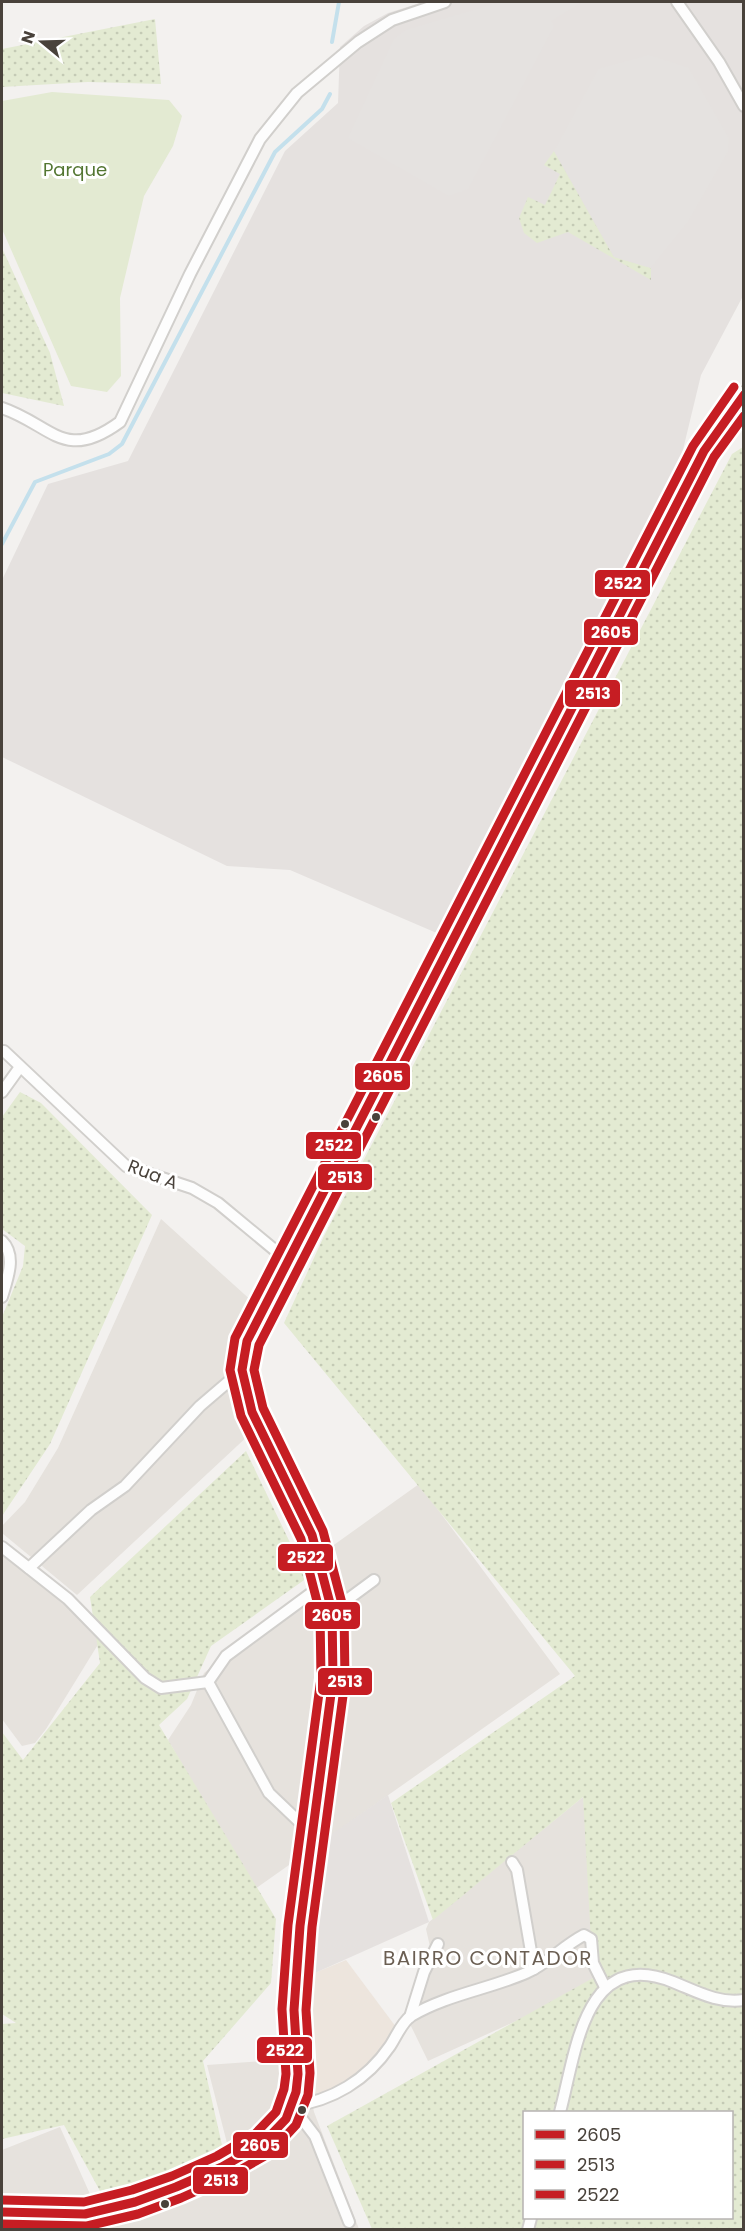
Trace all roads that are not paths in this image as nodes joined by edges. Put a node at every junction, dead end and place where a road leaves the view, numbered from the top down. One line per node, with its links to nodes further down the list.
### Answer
1 (445, 2): 5 (street)
2 (677, 2): 3 (street)
3 (744, 106)
4 (744, 394): 10 (main road)
5 (2, 408)
6 (2, 1049): 7 (street, Rua A)
7 (20, 1067): 8 (street); 10 (street, Rua A)
8 (2, 1092)
9 (2, 1241): 11 (street)
10 (288, 1261): 12 (main road)
11 (2, 1297)
12 (242, 1370): 14 (street); 16 (main road)
13 (2, 1547): 14 (street)
14 (29, 1568): 18 (street)
15 (374, 1580): 17 (street)
16 (325, 1583): 17 (main road); 18 (street)
17 (332, 1611): 19 (main road)
18 (208, 1682): 19 (street)
19 (312, 1834): 26 (main road)
20 (512, 1862): 22 (street)
21 (438, 1944): 25 (street)
22 (534, 1969): 23 (street); 25 (street)
23 (604, 1987): 24 (street); 27 (street)
24 (744, 2000)
25 (410, 2017): 26 (street)
26 (292, 2106): 28 (main road); 29 (street)
27 (560, 2111)
28 (2, 2212)
29 (350, 2222)

